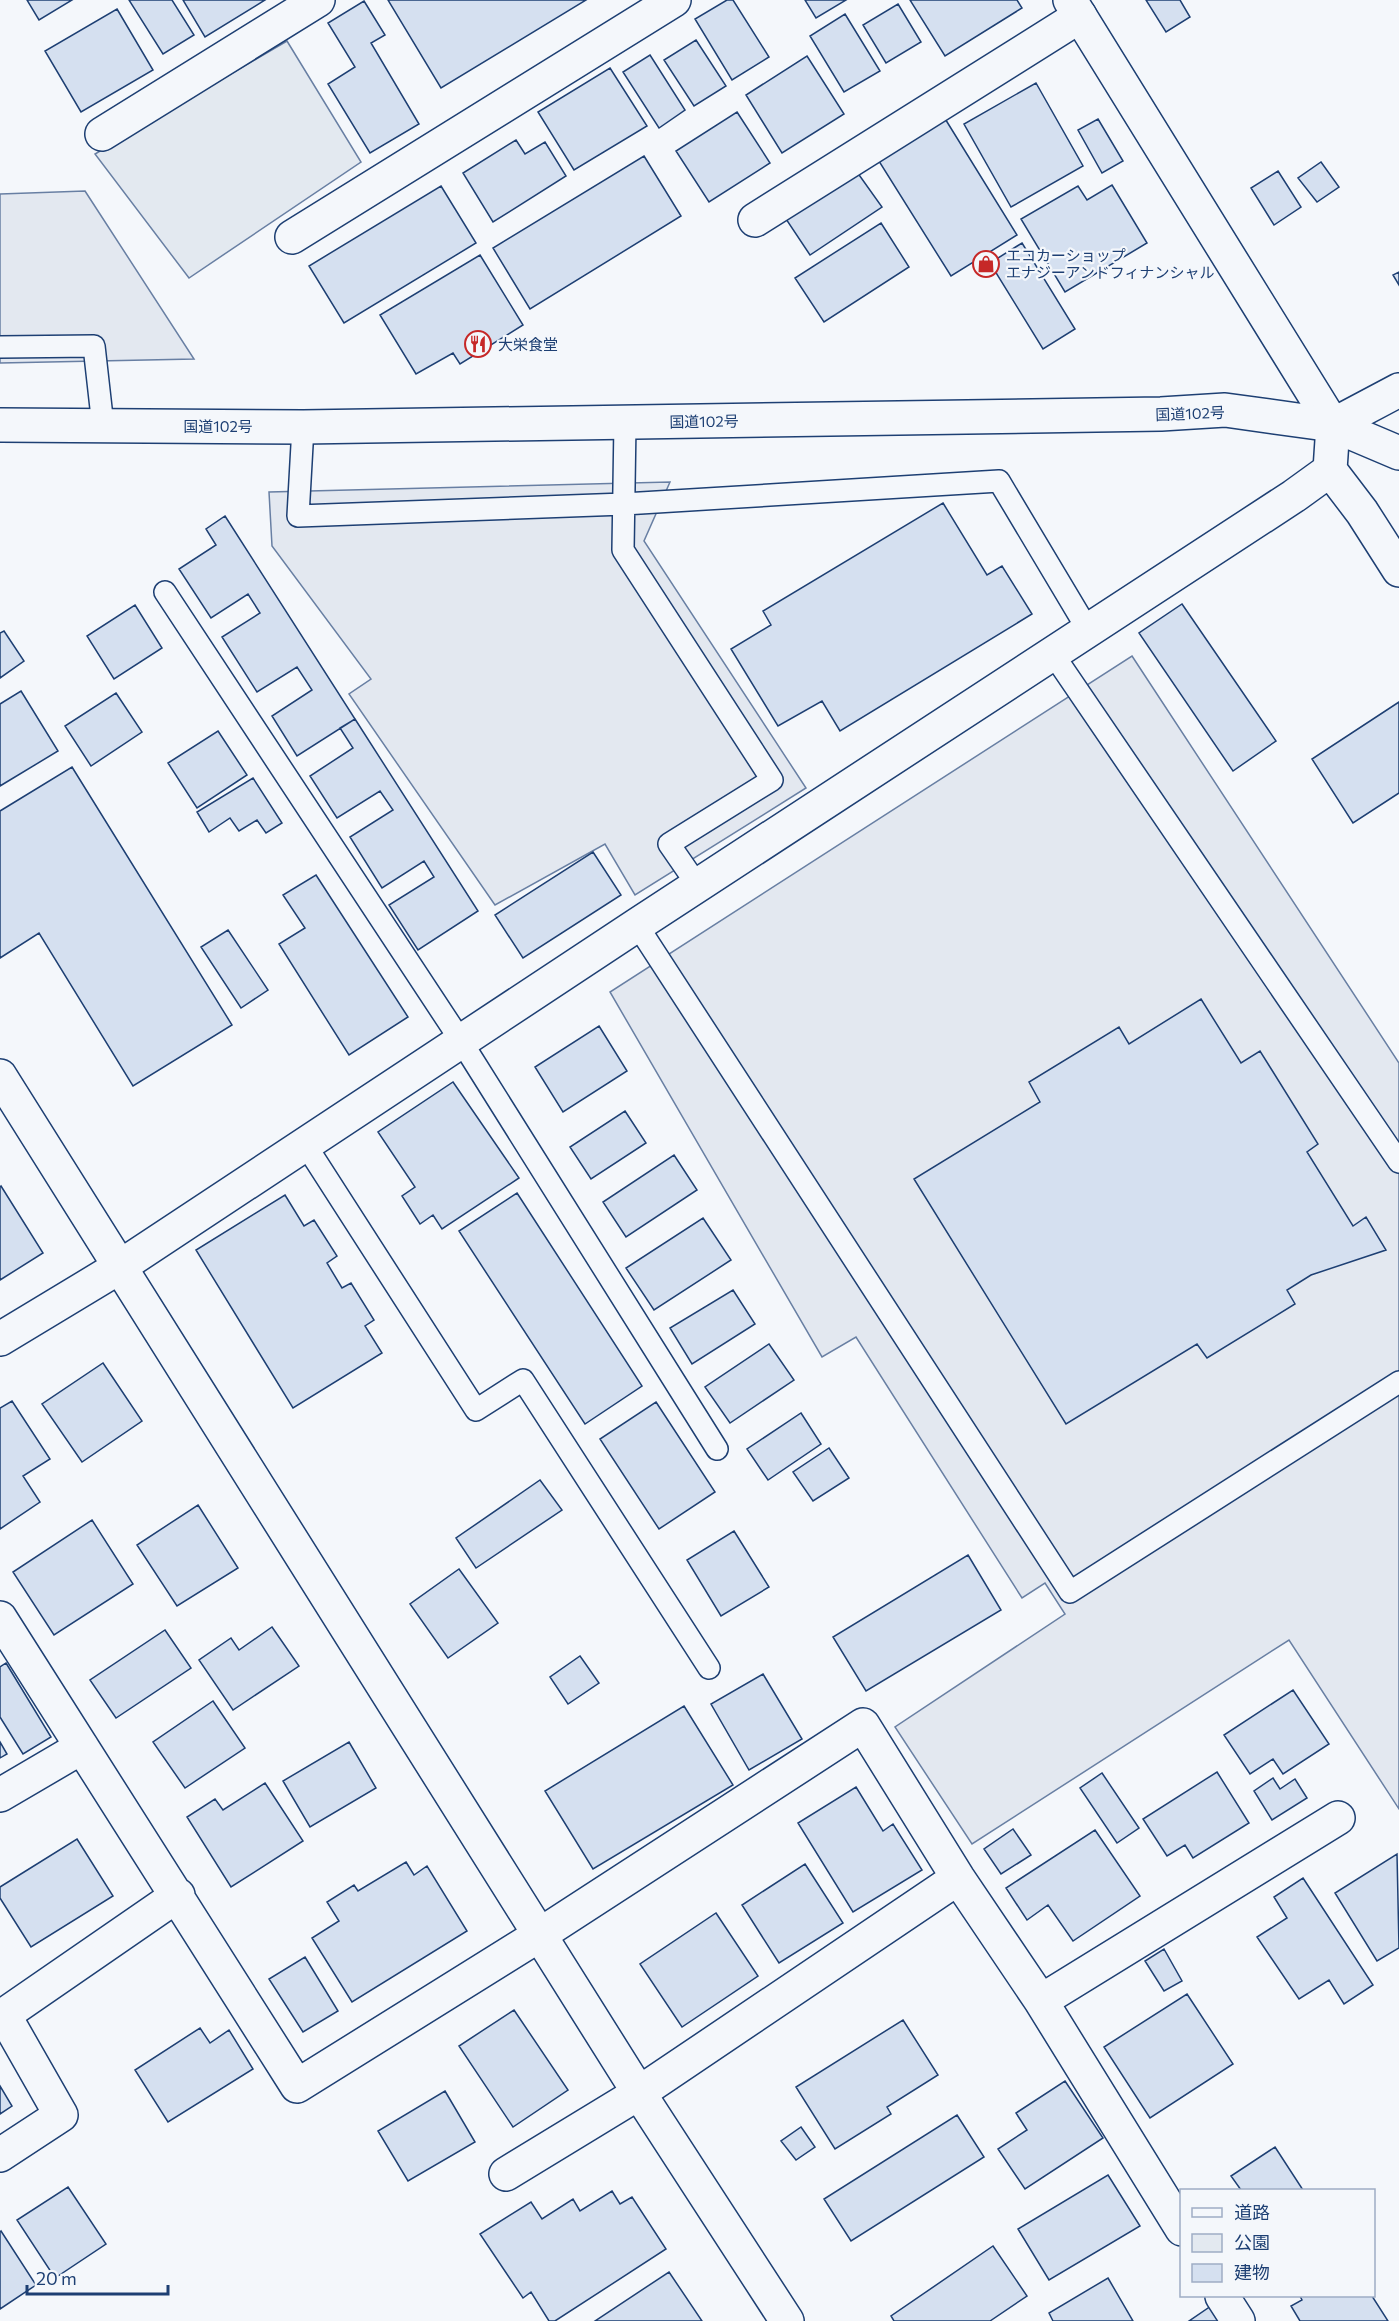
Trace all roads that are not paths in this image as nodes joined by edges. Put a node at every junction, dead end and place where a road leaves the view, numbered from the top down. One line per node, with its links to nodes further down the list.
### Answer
1 (318, 0): 4 (main road)
2 (674, 0): 6 (main road)
3 (1075, 8): 5 (main road); 11 (main road)
4 (102, 134)
5 (755, 220)
6 (292, 237)
7 (0, 347): 12 (lane)
8 (1399, 390): 11 (main road)
9 (625, 423): 11 (main road, 国道102号); 13 (main road, 国道102号); 16 (lane)
10 (0, 425): 12 (main road, 国道102号)
11 (1333, 425): 14 (main road, 国道102号); 15 (main road)
12 (102, 426): 13 (main road, 国道102号)
13 (303, 427): 16 (lane)
14 (1399, 453)
15 (1330, 470): 17 (main road); 19 (main road)
16 (624, 504): 19 (lane); 21 (lane)
17 (1399, 570)
18 (165, 592): 23 (lane)
19 (1088, 630): 20 (main road)
20 (1053, 654): 21 (main road); 26 (lane)
21 (698, 886): 22 (main road)
22 (637, 925): 23 (main road); 29 (lane)
23 (461, 1041): 25 (main road); 30 (lane)
24 (0, 1076): 27 (main road)
25 (305, 1144): 27 (main road); 32 (lane)
26 (1399, 1162)
27 (121, 1266): 28 (main road); 38 (main road)
28 (0, 1339)
29 (1399, 1382)
30 (717, 1449)
31 (0, 1618): 33 (main road)
32 (709, 1668)
33 (82, 1747): 34 (main road); 37 (main road)
34 (0, 1795)
35 (1338, 1818): 39 (main road)
36 (958, 1878): 38 (main road); 39 (main road); 40 (main road)
37 (178, 1895): 38 (main road); 41 (main road)
38 (542, 1934): 40 (main road)
39 (1041, 2001): 43 (main road)
40 (639, 2092): 42 (main road); 45 (main road)
41 (0, 2155)
42 (506, 2174)
43 (1180, 2226)
44 (1223, 2297): 46 (main road)
45 (787, 2321)
46 (1238, 2321)

